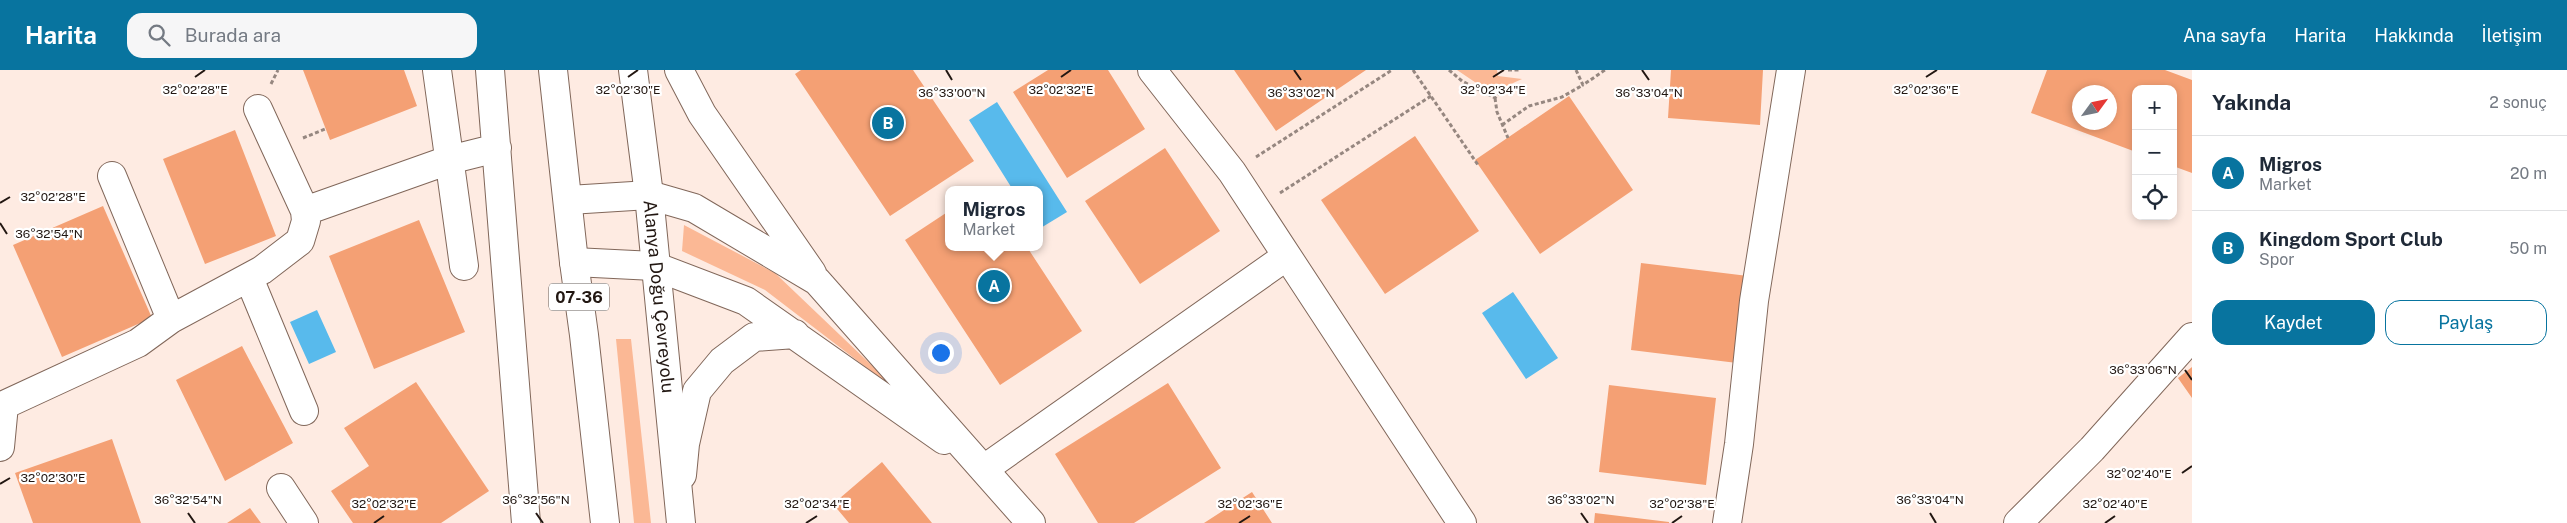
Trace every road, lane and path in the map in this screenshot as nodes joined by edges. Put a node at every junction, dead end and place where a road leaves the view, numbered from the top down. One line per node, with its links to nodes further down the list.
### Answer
1 (437, 70): 23 (main road)
2 (490, 70): 22 (main road)
3 (554, 70): 28 (main road, 07-36)
4 (633, 70): 27 (main road, Alanya Doğu Çevreyolu)
5 (679, 70): 36 (main road)
6 (1152, 70): 25 (main road)
7 (1392, 70): 25 (path)
8 (1412, 70): 17 (path)
9 (1449, 70): 18 (path)
10 (1508, 70): 11 (path)
11 (1519, 70)
12 (1576, 70): 15 (path)
13 (1605, 70): 15 (path)
14 (1791, 70): 51 (main road)
15 (1582, 85): 20 (path)
16 (1504, 88): 18 (path)
17 (1430, 96): 24 (path); 29 (path)
18 (1494, 98): 20 (path)
19 (258, 109): 30 (main road)
20 (1502, 125): 21 (path)
21 (1508, 138)
22 (497, 148): 23 (main road); 46 (main road)
23 (449, 160): 30 (main road); 33 (main road)
24 (1478, 164)
25 (1232, 172): 29 (main road)
26 (112, 176): 37 (main road)
27 (649, 195): 28 (main road); 34 (main road, Alanya Doğu Çevreyolu); 36 (main road)
28 (569, 200): 32 (main road, 07-36)
29 (1257, 208): 31 (main road)
30 (305, 211): 35 (main road)
31 (1288, 256): 43 (main road); 50 (main road)
32 (574, 262): 34 (main road); 48 (main road, 07-36)
33 (464, 266)
34 (654, 266): 38 (main road); 45 (main road, Alanya Doğu Çevreyolu)
35 (249, 278): 37 (main road); 41 (main road)
36 (817, 281): 43 (main road)
37 (171, 319): 40 (main road)
38 (795, 334): 43 (main road); 45 (main road)
39 (2192, 338): 52 (main road)
40 (2, 400): 42 (main road)
41 (304, 411)
42 (0, 447)
43 (984, 469): 49 (main road)
44 (282, 488): 47 (main road)
45 (680, 516)
46 (523, 522)
47 (304, 523)
48 (606, 523)
49 (1031, 523)
50 (1462, 523)
51 (1727, 523)
52 (2018, 523)

